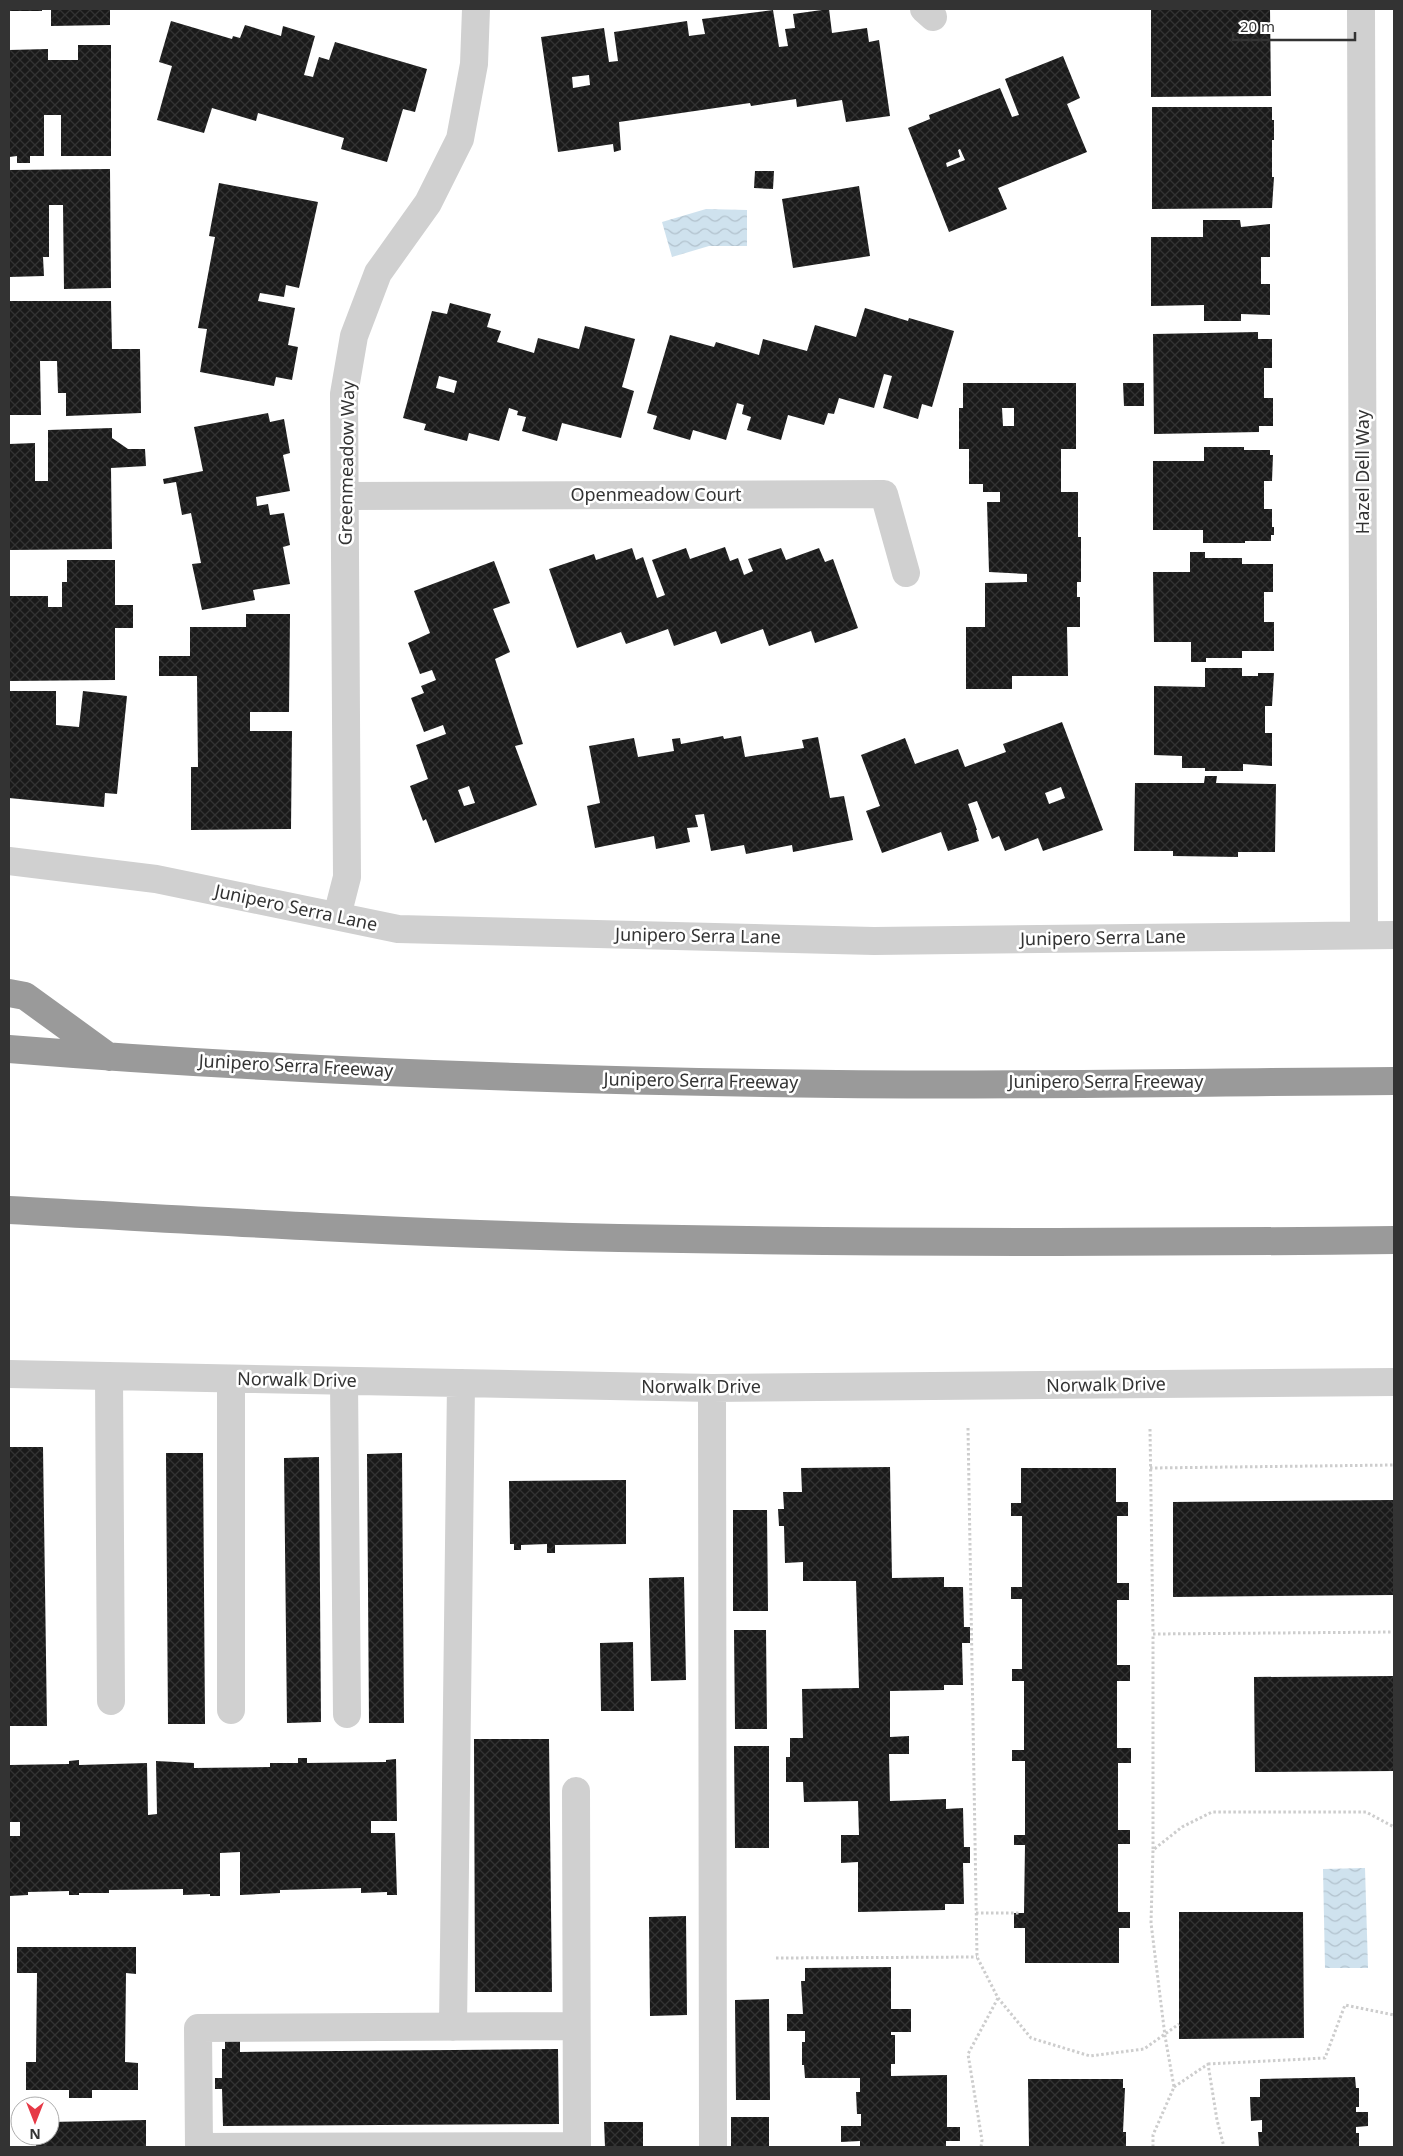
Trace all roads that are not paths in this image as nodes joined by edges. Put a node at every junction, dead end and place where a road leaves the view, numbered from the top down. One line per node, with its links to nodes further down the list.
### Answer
1 (476, 9): 3 (street, Greenmeadow Way)
2 (1361, 9): 7 (street, Hazel Dell Way)
3 (346, 496): 4 (street, Openmeadow Court); 6 (street, Greenmeadow Way)
4 (906, 573)
5 (9, 861): 6 (street, Junipero Serra Lane)
6 (337, 916): 7 (street, Junipero Serra Lane)
7 (1364, 935): 8 (street, Junipero Serra Lane)
8 (1394, 935)
9 (9, 993): 11 (highway)
10 (9, 1049): 11 (highway, Junipero Serra Freeway)
11 (109, 1057): 12 (highway, Junipero Serra Freeway)
12 (1394, 1081)
13 (9, 1210): 14 (highway)
14 (1394, 1240)
15 (9, 1374): 16 (street, Norwalk Drive)
16 (109, 1376): 17 (street, Norwalk Drive); 22 (street)
17 (231, 1379): 18 (street, Norwalk Drive); 23 (street)
18 (344, 1381): 20 (street, Norwalk Drive); 24 (street)
19 (1394, 1382): 21 (street, Norwalk Drive)
20 (461, 1383): 21 (street, Norwalk Drive); 27 (street)
21 (712, 1388): 29 (street)
22 (111, 1701)
23 (231, 1710)
24 (347, 1714)
25 (576, 1790): 26 (street)
26 (576, 2026): 27 (street); 28 (street)
27 (453, 2027): 28 (street)
28 (577, 2146)
29 (713, 2147)

